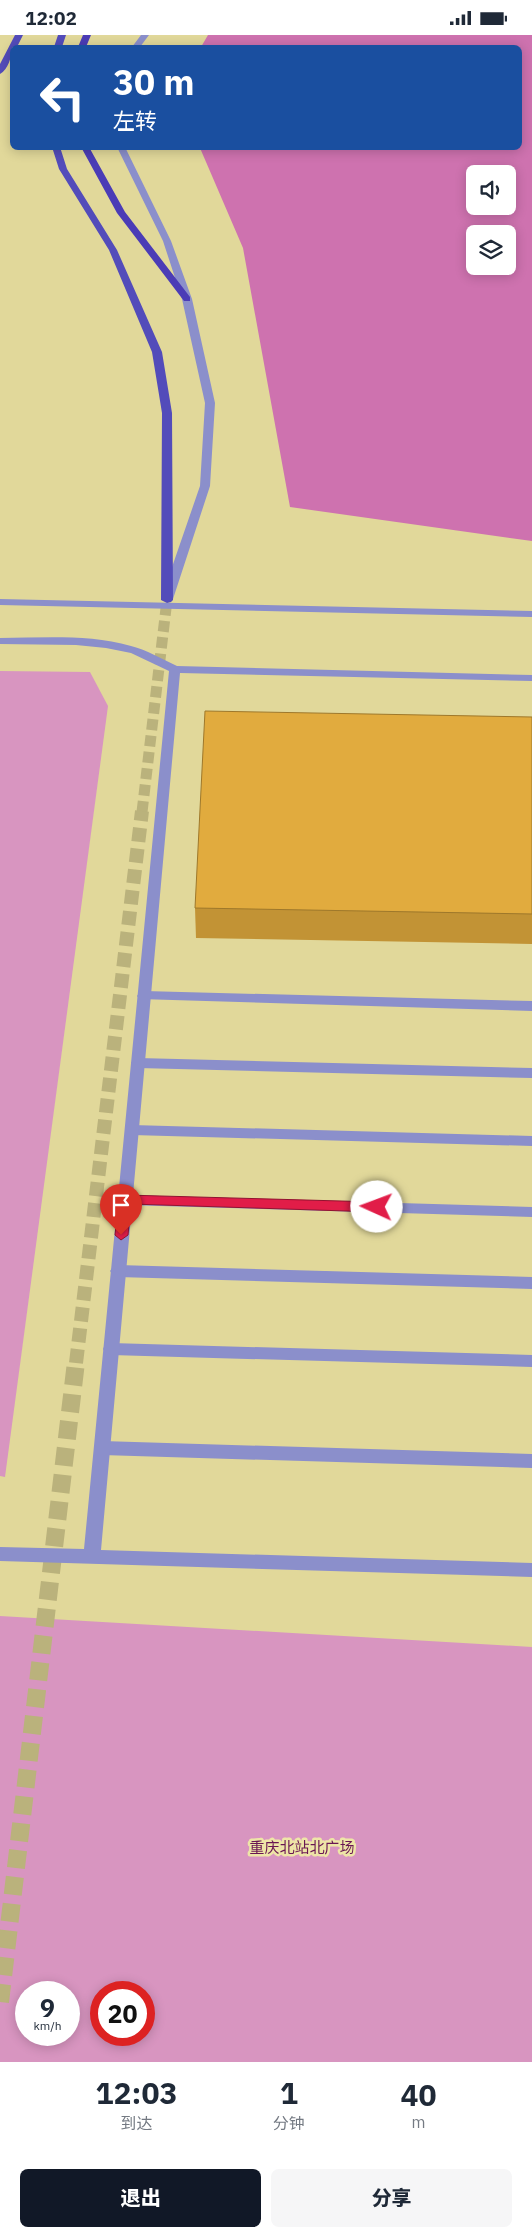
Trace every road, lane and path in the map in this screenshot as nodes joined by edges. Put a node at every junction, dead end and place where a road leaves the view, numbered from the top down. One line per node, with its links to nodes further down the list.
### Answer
1 (10, 52): 2 (main road)
2 (0, 72)
3 (57, 150): 7 (main road)
4 (86, 150): 6 (highway)
5 (122, 150): 6 (street)
6 (187, 299): 7 (street)
7 (167, 600)
8 (0, 603): 9 (street)
9 (532, 614)
10 (0, 641): 11 (street)
11 (175, 669): 12 (street); 13 (street)
12 (532, 678)
13 (144, 996): 14 (street); 15 (street)
14 (532, 1006)
15 (138, 1063): 16 (street); 17 (street)
16 (532, 1073)
17 (132, 1130): 18 (street); 19 (street)
18 (532, 1141)
19 (125, 1199): 20 (street); 21 (street)
20 (532, 1211)
21 (118, 1271): 22 (street); 23 (street)
22 (532, 1283)
23 (111, 1349): 24 (street); 25 (street)
24 (532, 1361)
25 (102, 1448): 26 (street); 28 (street)
26 (532, 1461)
27 (0, 1554): 28 (street)
28 (92, 1557): 29 (street)
29 (532, 1570)

